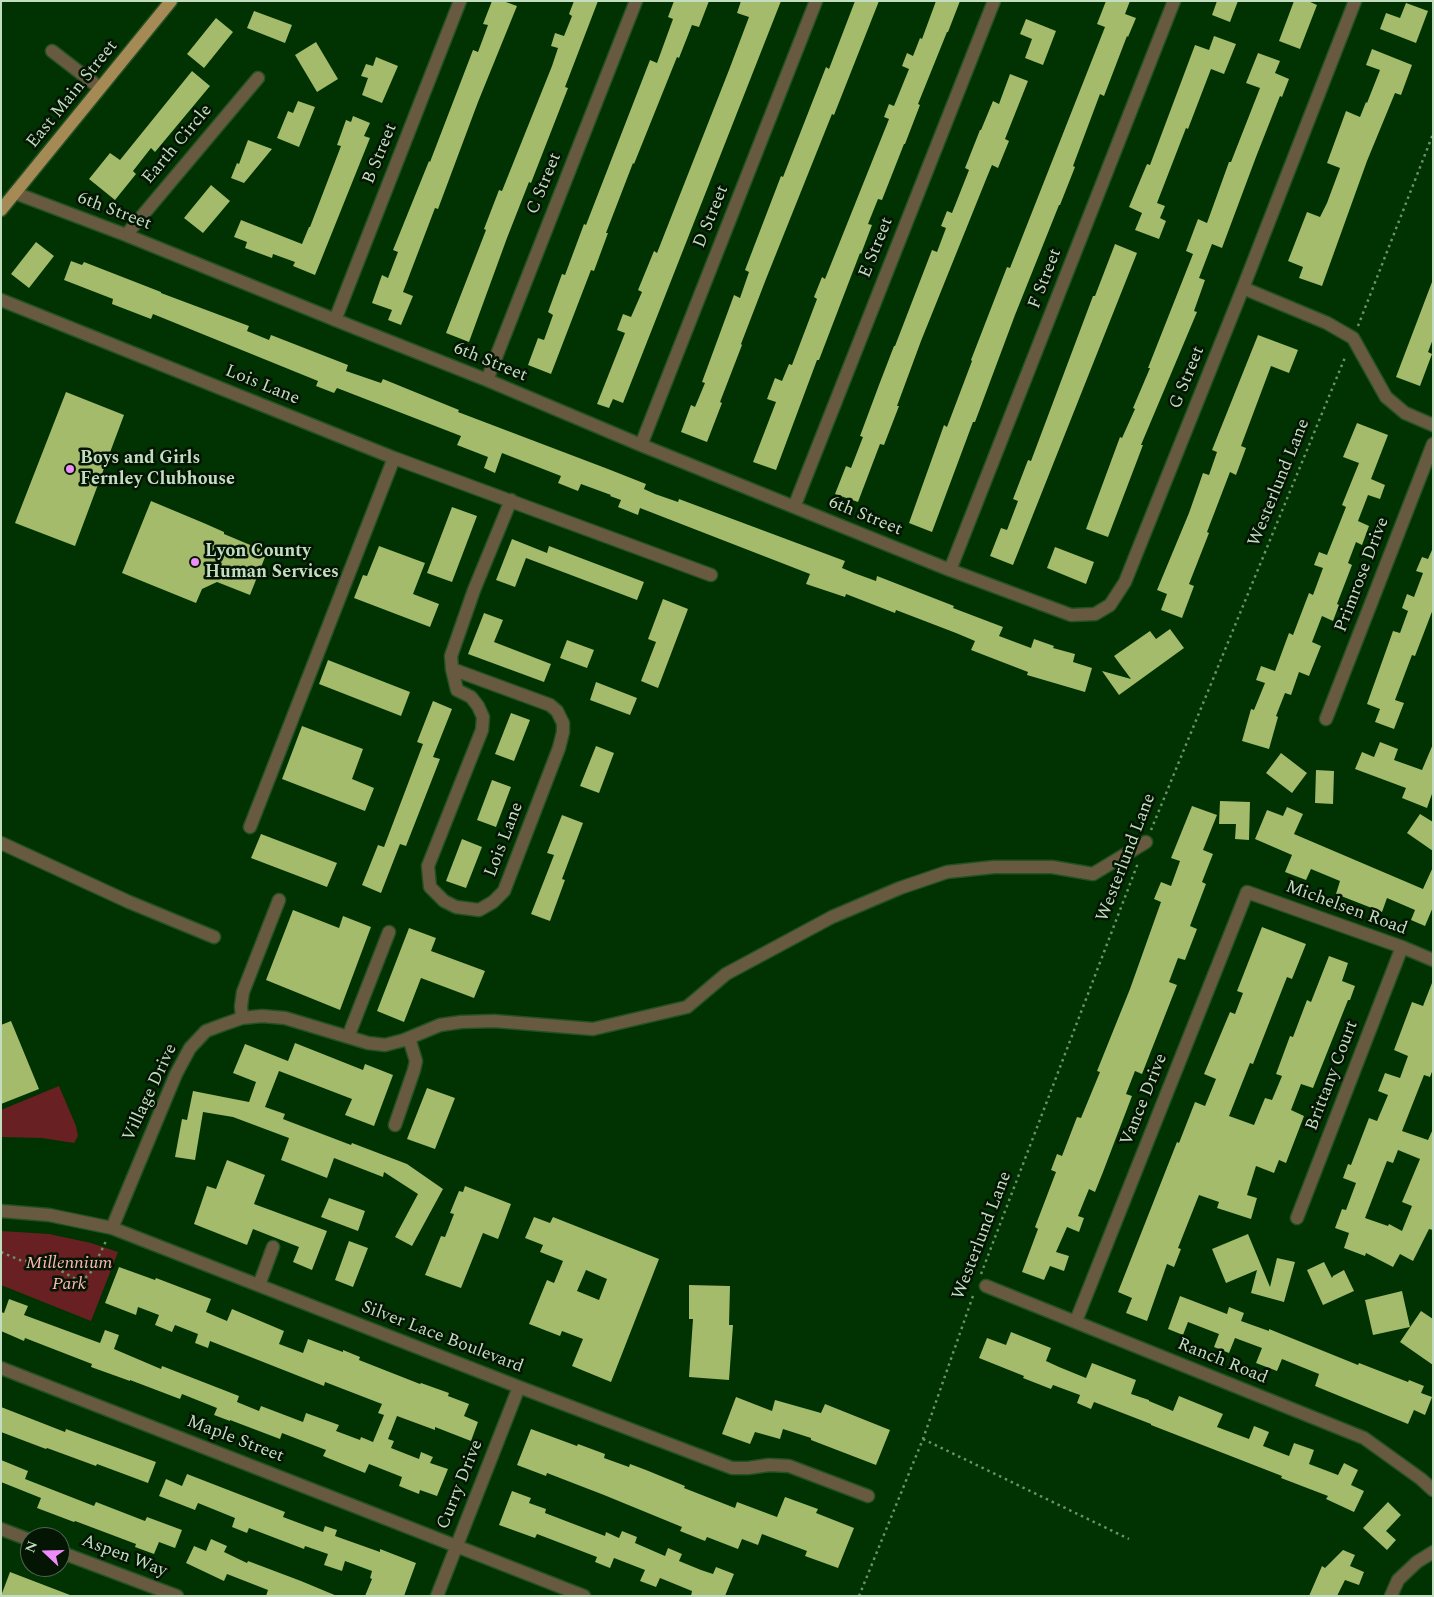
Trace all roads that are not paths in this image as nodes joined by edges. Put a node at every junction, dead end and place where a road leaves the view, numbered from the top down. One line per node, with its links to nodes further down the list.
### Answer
1 (172, 1): 10 (main road, East Main Street)
2 (460, 1): 16 (street, B Street)
3 (636, 1): 17 (street, C Street)
4 (816, 1): 20 (street, D Street)
5 (994, 1): 23 (street, E Street)
6 (1174, 1): 24 (street, F Street)
7 (1354, 1): 14 (street, G Street)
8 (52, 51): 10 (street)
9 (258, 78): 13 (street, Earth Circle)
10 (100, 88): 11 (main road, East Main Street)
11 (15, 193): 12 (main road, East Main Street); 13 (street, 6th Street)
12 (1, 210)
13 (126, 235): 16 (street, 6th Street)
14 (1243, 288): 18 (street); 24 (street, G Street)
15 (1, 300): 21 (street, Lois Lane)
16 (335, 320): 17 (street, 6th Street)
17 (487, 380): 20 (street, 6th Street)
18 (1433, 425)
19 (1433, 444): 27 (street, Primrose Drive)
20 (640, 445): 23 (street, 6th Street)
21 (394, 458): 22 (street, Lois Lane); 28 (street)
22 (511, 500): 25 (street, Lois Lane); 26 (street, Lois Lane)
23 (794, 508): 24 (street, 6th Street)
24 (950, 570)
25 (711, 574)
26 (452, 669): 26 (street, Lois Lane)
27 (1326, 719)
28 (250, 827)
29 (1146, 842): 39 (street, Village Drive)
30 (1, 843): 34 (street)
31 (1247, 892): 35 (street, Michelsen Road); 47 (street, Vance Drive)
32 (279, 900): 37 (street)
33 (388, 932): 38 (street)
34 (214, 937)
35 (1402, 947): 36 (street, Michelsen Road); 42 (street, Brittany Court)
36 (1433, 960)
37 (242, 1018): 38 (street, Village Drive); 43 (street, Village Drive)
38 (348, 1037): 39 (street, Village Drive)
39 (409, 1038): 40 (street)
40 (395, 1125)
41 (1, 1211): 43 (street, Silver Lace Boulevard)
42 (1297, 1218)
43 (112, 1228): 46 (street, Silver Lace Boulevard)
44 (273, 1247): 46 (street)
45 (980, 1285): 47 (street, Ranch Road)
46 (259, 1286): 49 (street, Silver Lace Boulevard)
47 (1076, 1321): 50 (street, Ranch Road)
48 (1, 1368): 54 (street, Maple Street)
49 (519, 1387): 51 (street, Silver Lace Boulevard); 54 (street, Curry Drive)
50 (1433, 1490)
51 (868, 1496)
52 (1, 1529): 53 (street)
53 (20, 1536)
54 (456, 1545): 58 (street, Curry Drive); 59 (street, Maple Street)
55 (1433, 1552): 60 (street)
56 (70, 1556): 57 (street, Aspen Way)
57 (176, 1596)
58 (437, 1596)
59 (584, 1596)
60 (1391, 1596)

